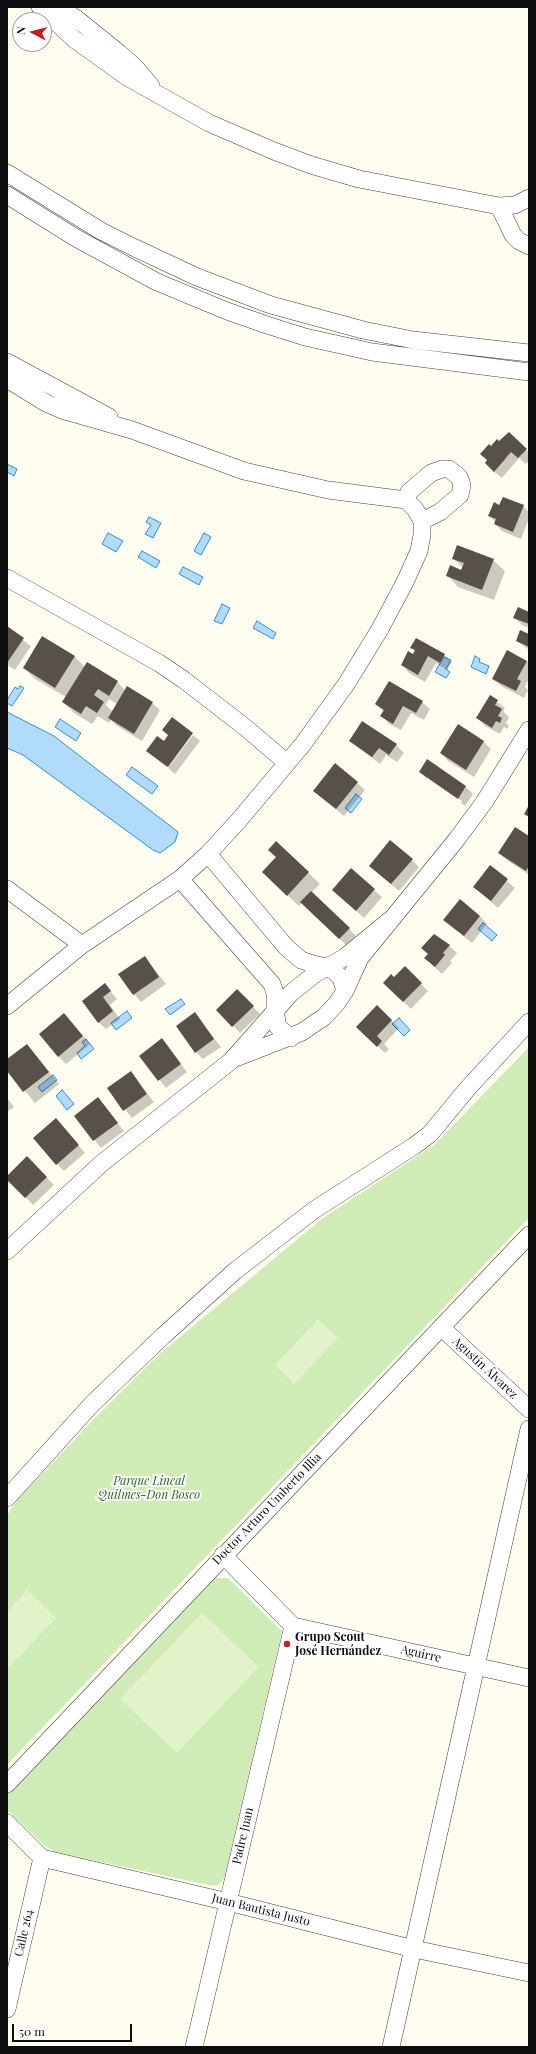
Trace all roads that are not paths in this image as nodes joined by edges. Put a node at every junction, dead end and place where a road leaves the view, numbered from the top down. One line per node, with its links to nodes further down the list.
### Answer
1 (40, 7): 3 (street)
2 (59, 7): 3 (street)
3 (156, 93): 8 (street)
4 (7, 173): 6 (street)
5 (7, 194): 9 (street)
6 (46, 196): 9 (street); 11 (street)
7 (529, 198): 8 (street)
8 (499, 206): 10 (street)
9 (36, 213): 13 (street)
10 (529, 246)
11 (529, 353)
12 (7, 362): 15 (street)
13 (529, 372)
14 (7, 379): 15 (street)
15 (132, 430): 16 (street)
16 (406, 500): 17 (street); 17 (street)
17 (422, 520): 20 (street)
18 (10, 582): 20 (street)
19 (529, 730): 24 (street)
20 (287, 763): 21 (street)
21 (208, 854): 22 (street); 26 (street)
22 (180, 879): 25 (street); 29 (street)
23 (7, 889): 25 (street)
24 (390, 920): 26 (street); 27 (street)
25 (82, 945): 28 (street)
26 (327, 967): 27 (street); 29 (street)
27 (345, 991): 31 (street)
28 (7, 1006)
29 (275, 1010): 31 (street); 32 (street)
30 (529, 1022): 38 (street)
31 (291, 1038): 32 (street)
32 (231, 1061): 34 (street)
33 (529, 1235): 35 (street, Doctor Arturo Umberto Illia)
34 (7, 1251)
35 (441, 1327): 36 (street, Agustín Álvarez); 39 (street, Doctor Arturo Umberto Illia)
36 (529, 1409)
37 (529, 1429): 41 (street)
38 (7, 1498)
39 (223, 1555): 40 (street); 43 (street, Doctor Arturo Umberto Illia)
40 (293, 1626): 41 (street, Aguirre); 46 (street, Padre Juan)
41 (476, 1666): 42 (street, Aguirre); 47 (street)
42 (529, 1678)
43 (7, 1784)
44 (7, 1823): 45 (street)
45 (42, 1858): 46 (street, Juan Bautista Justo); 49 (street, Calle 264)
46 (228, 1902): 47 (street, Juan Bautista Justo); 50 (street, Padre Juan)
47 (414, 1949): 48 (street, Juan Bautista Justo); 51 (street)
48 (529, 1973)
49 (7, 2009)
50 (194, 2047)
51 (391, 2047)

